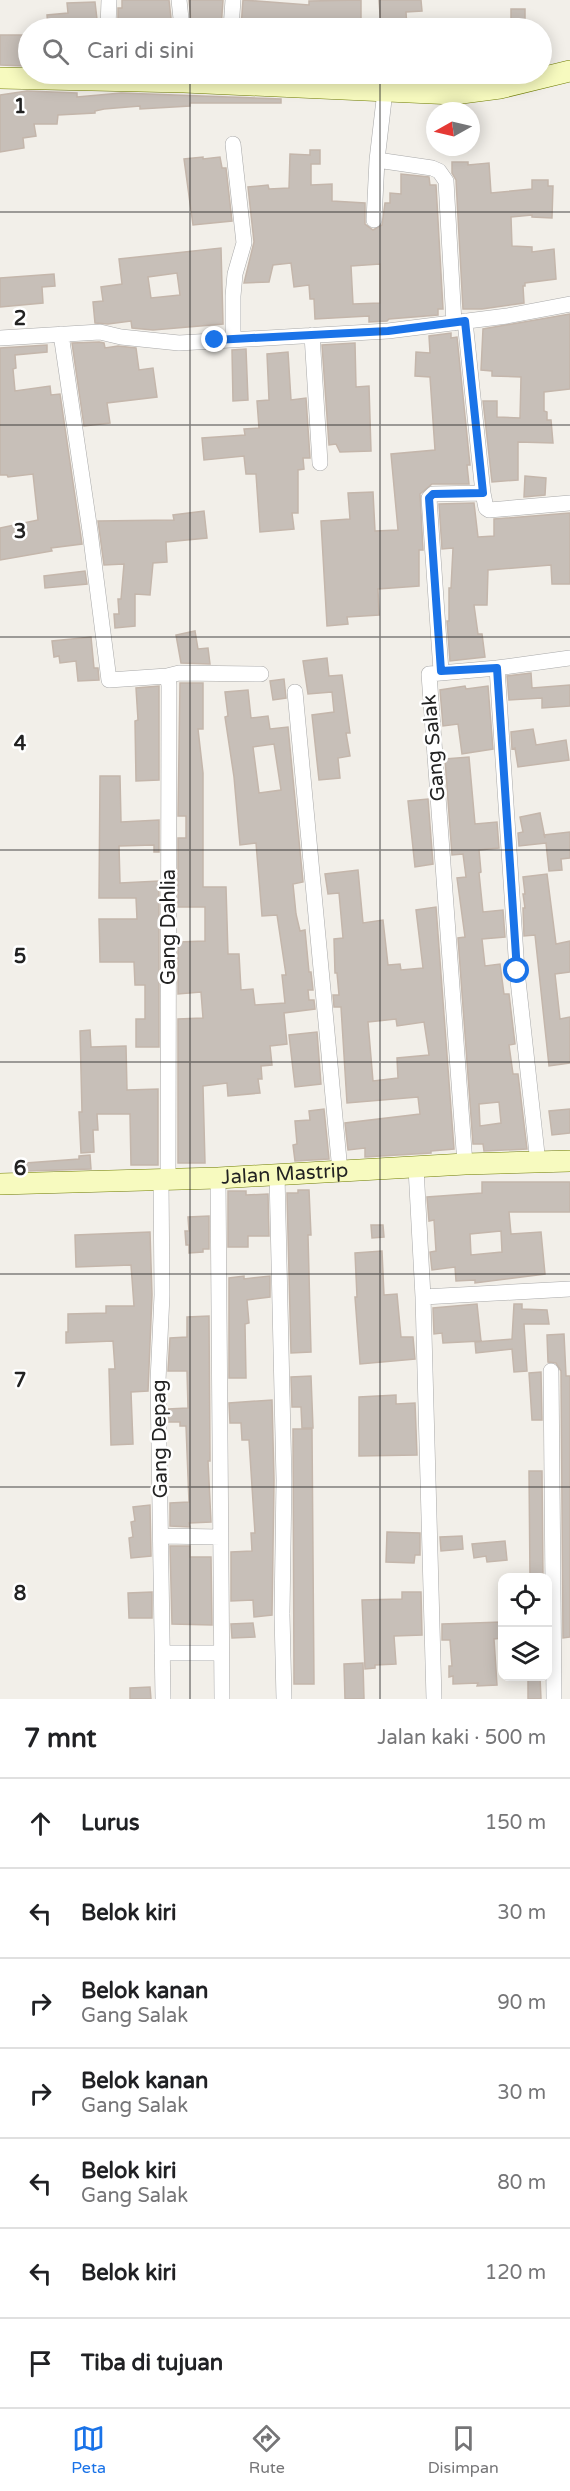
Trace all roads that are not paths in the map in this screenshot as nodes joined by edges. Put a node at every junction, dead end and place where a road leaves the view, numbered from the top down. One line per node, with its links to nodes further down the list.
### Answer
1 (109, 0): 4 (street)
2 (179, 0): 5 (street)
3 (233, 0): 6 (street)
4 (108, 18)
5 (181, 18)
6 (232, 18)
7 (570, 71): 8 (main road)
8 (552, 75)
9 (0, 78): 10 (main road)
10 (18, 78)
11 (258, 84): 13 (main road)
12 (516, 84): 13 (main road)
13 (384, 104): 15 (street)
14 (233, 144): 22 (street)
15 (378, 148): 16 (street); 18 (street)
16 (374, 220)
17 (570, 304): 18 (street)
18 (459, 322): 20 (street); 24 (street)
19 (61, 334): 21 (street); 22 (street); 30 (street)
20 (312, 335): 22 (street); 23 (street)
21 (0, 338)
22 (233, 339)
23 (320, 463)
24 (483, 493): 25 (street); 28 (street, Gang Salak)
25 (570, 503)
26 (570, 658): 27 (street)
27 (497, 668): 28 (street); 33 (street)
28 (441, 671): 34 (street, Gang Salak)
29 (261, 674): 30 (street)
30 (167, 676): 39 (street, Gang Dahlia)
31 (295, 692): 36 (street)
32 (570, 1161): 33 (main road, Jalan Mastrip)
33 (538, 1163): 34 (main road, Jalan Mastrip)
34 (465, 1164): 35 (main road, Jalan Mastrip)
35 (416, 1168): 36 (main road, Jalan Mastrip); 42 (street)
36 (340, 1171): 37 (main road, Jalan Mastrip)
37 (278, 1174): 38 (main road, Jalan Mastrip); 50 (street)
38 (218, 1178): 39 (main road, Jalan Mastrip); 45 (street)
39 (165, 1180): 40 (main road, Jalan Mastrip); 44 (street, Gang Depag)
40 (0, 1184)
41 (570, 1288): 42 (street)
42 (423, 1297): 51 (street)
43 (551, 1371): 52 (street)
44 (162, 1536): 45 (street); 46 (street, Gang Depag)
45 (220, 1537): 47 (street)
46 (162, 1653): 47 (street); 48 (street, Gang Depag)
47 (221, 1653): 49 (street)
48 (163, 1699)
49 (222, 1699)
50 (284, 1699)
51 (434, 1699)
52 (554, 1699)

